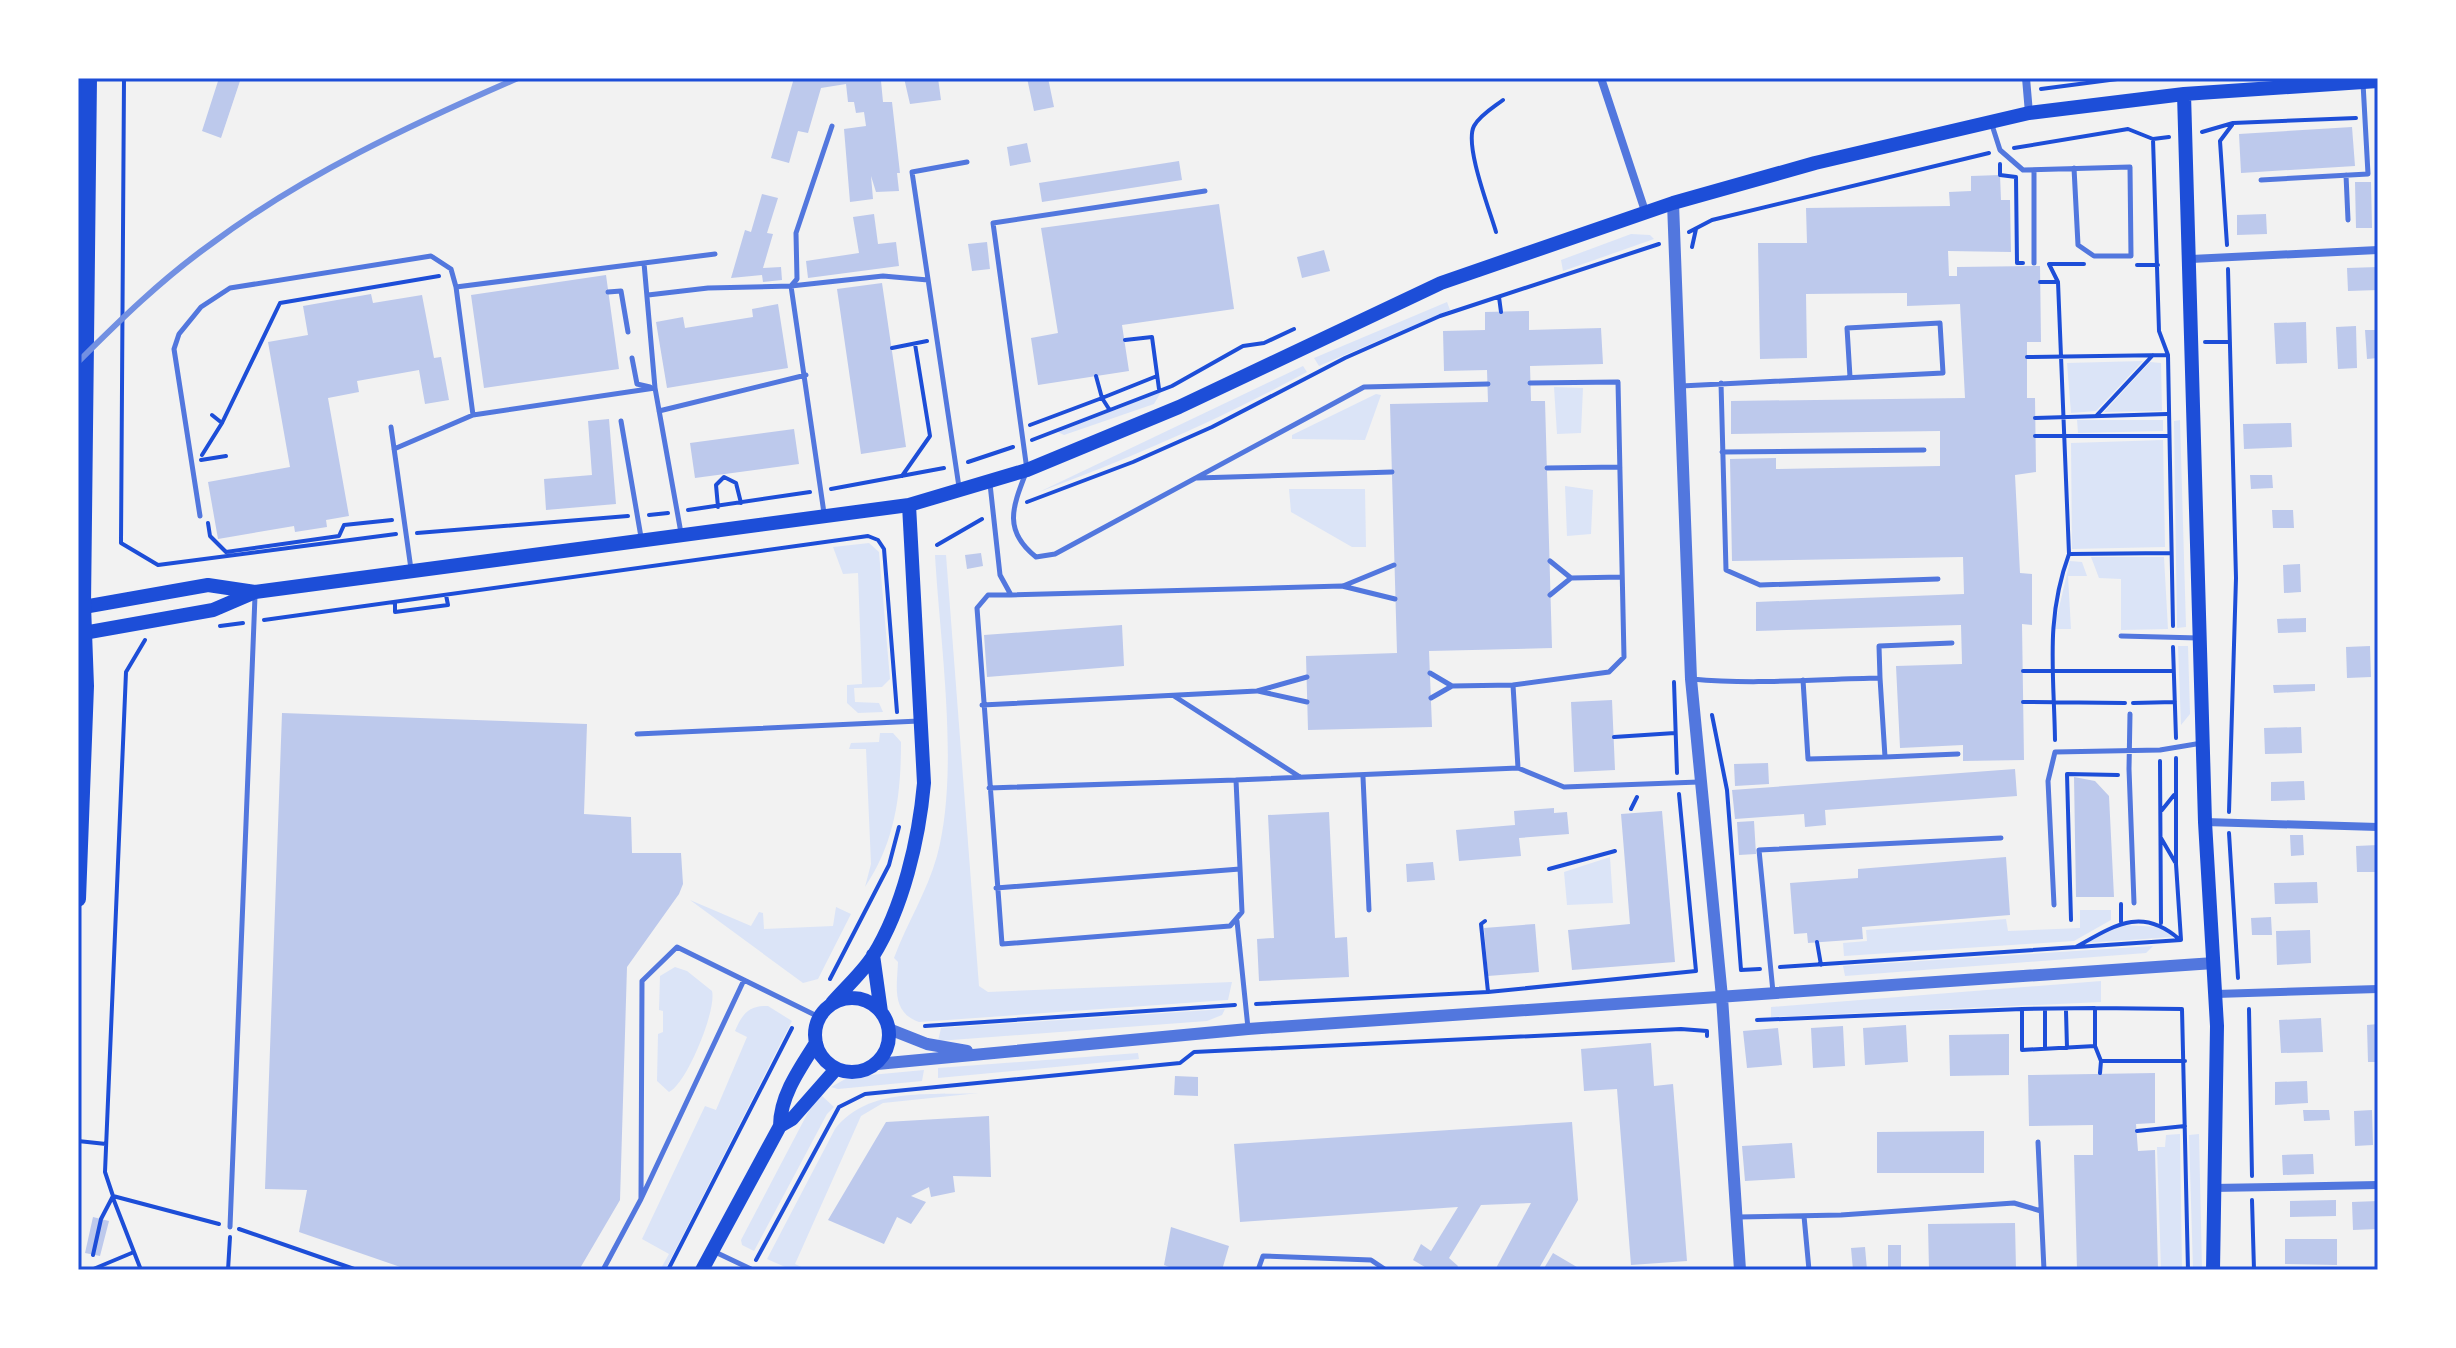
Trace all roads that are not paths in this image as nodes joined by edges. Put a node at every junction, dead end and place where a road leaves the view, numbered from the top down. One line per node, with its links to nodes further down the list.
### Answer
1 (89, 78): 67 (main road)
2 (1601, 78): 16 (street)
3 (2026, 78): 6 (street)
4 (2370, 82): 5 (main road); 12 (lane)
5 (2184, 94): 6 (main road); 20 (main road)
6 (2029, 113): 7 (main road)
7 (1990, 120): 11 (lane); 15 (main road)
8 (832, 126): 24 (lane)
9 (967, 162): 23 (lane)
10 (2074, 168): 10 (lane); 11 (lane)
11 (2034, 170): 22 (lane)
12 (2346, 175): 13 (lane); 17 (lane)
13 (2261, 180)
14 (1205, 191): 46 (lane)
15 (1673, 203): 16 (main road); 35 (street)
16 (1645, 211): 46 (main road)
17 (2348, 220)
18 (2378, 250): 20 (street)
19 (715, 254): 21 (lane)
20 (2191, 259): 70 (main road)
21 (644, 263): 25 (lane); 27 (lane)
22 (2034, 263)
23 (928, 280): 24 (lane); 50 (lane)
24 (791, 286): 27 (lane); 30 (lane)
25 (456, 287): 38 (lane); 52 (lane)
26 (608, 292): 28 (lane)
27 (648, 295): 36 (lane)
28 (628, 332)
29 (632, 358): 36 (lane)
30 (806, 375): 37 (lane); 53 (lane)
31 (1850, 377): 31 (lane); 33 (lane)
32 (1530, 383): 44 (lane)
33 (1721, 383): 35 (lane); 43 (lane)
34 (1488, 384): 48 (lane)
35 (1680, 386): 75 (street)
36 (655, 388): 37 (lane); 38 (lane)
37 (659, 411): 54 (lane)
38 (473, 415): 41 (lane)
39 (621, 421): 55 (lane)
40 (391, 427): 41 (lane)
41 (394, 449): 58 (lane)
42 (1924, 450): 43 (lane)
43 (1722, 452): 61 (lane)
44 (1620, 467): 45 (lane); 59 (lane)
45 (1547, 468)
46 (1027, 470): 48 (lane); 49 (main road)
47 (1392, 472): 48 (lane)
48 (1196, 478)
49 (990, 481): 50 (main road); 64 (lane)
50 (959, 490): 51 (main road)
51 (909, 505): 53 (main road); 85 (main road)
52 (200, 516)
53 (825, 518): 54 (main road)
54 (681, 534): 55 (main road)
55 (642, 538): 58 (main road)
56 (1550, 561): 60 (lane)
57 (1394, 565): 62 (lane)
58 (411, 571): 63 (main road)
59 (1622, 577): 60 (lane); 77 (lane)
60 (1571, 578): 65 (lane)
61 (1938, 579)
62 (1342, 586): 64 (lane); 66 (lane)
63 (255, 592): 67 (main road); 68 (main road); 131 (lane)
64 (1011, 595): 83 (lane)
65 (1550, 595)
66 (1395, 599)
67 (80, 606): 68 (main road)
68 (82, 634): 102 (main road)
69 (2121, 636): 70 (lane)
70 (2200, 638): 87 (main road)
71 (1952, 643): 74 (lane)
72 (1430, 673): 78 (lane)
73 (1307, 677): 79 (lane)
74 (1880, 678): 76 (lane); 90 (lane)
75 (1691, 679): 76 (lane); 95 (street)
76 (1803, 680): 90 (lane)
77 (1513, 685): 78 (lane); 91 (lane)
78 (1452, 686): 81 (lane)
79 (1257, 691): 80 (lane); 82 (lane)
80 (1172, 694): 83 (lane); 92 (lane)
81 (1431, 698)
82 (1307, 702)
83 (982, 705): 96 (lane)
84 (2130, 714): 88 (lane)
85 (921, 721): 86 (lane); 107 (main road)
86 (637, 734)
87 (2203, 743): 88 (lane); 97 (main road)
88 (2129, 751): 103 (lane); 104 (lane)
89 (1958, 754): 90 (lane)
90 (1885, 757)
91 (1518, 768): 93 (lane); 95 (lane)
92 (1301, 777): 93 (lane); 94 (lane)
93 (1363, 777): 105 (lane)
94 (1236, 780): 96 (lane); 100 (lane)
95 (1700, 782): 113 (street)
96 (989, 788): 101 (lane)
97 (2205, 822): 98 (street); 108 (main road)
98 (2378, 827)
99 (2001, 838): 111 (lane)
100 (1240, 869): 101 (lane); 106 (lane)
101 (996, 888): 106 (lane)
102 (78, 899)
103 (2134, 903)
104 (2054, 905)
105 (1369, 910)
106 (1237, 921): 118 (lane)
107 (873, 955): 114 (main road); 115 (main road)
108 (2214, 963): 111 (street); 112 (main road)
109 (744, 980): 116 (lane); 127 (lane); 127 (lane)
110 (2378, 989): 112 (street)
111 (1773, 993): 113 (street)
112 (2216, 994): 126 (main road)
113 (1722, 997): 118 (street); 130 (street)
114 (832, 1003): 115 (main road); 116 (main road)
115 (881, 1012): 117 (main road)
116 (819, 1017): 119 (main road)
117 (889, 1029): 120 (street); 121 (main road)
118 (1248, 1029): 120 (street)
119 (816, 1043): 122 (main road); 123 (main road)
120 (974, 1052): 121 (street)
121 (877, 1064): 122 (main road)
122 (836, 1069): 123 (main road)
123 (780, 1126): 132 (main road)
124 (2038, 1142): 128 (lane)
125 (2378, 1185): 126 (street)
126 (2212, 1188): 141 (main road)
127 (641, 1199): 133 (lane)
128 (2041, 1211): 129 (lane); 140 (lane)
129 (1804, 1216): 130 (lane); 139 (lane)
130 (1737, 1218): 138 (street)
131 (230, 1227)
132 (713, 1251): 134 (main road); 135 (lane)
133 (603, 1270)
134 (702, 1270)
135 (752, 1270)
136 (1258, 1270): 137 (lane)
137 (1386, 1270)
138 (1740, 1270)
139 (1809, 1270)
140 (2044, 1270)
141 (2213, 1270)

